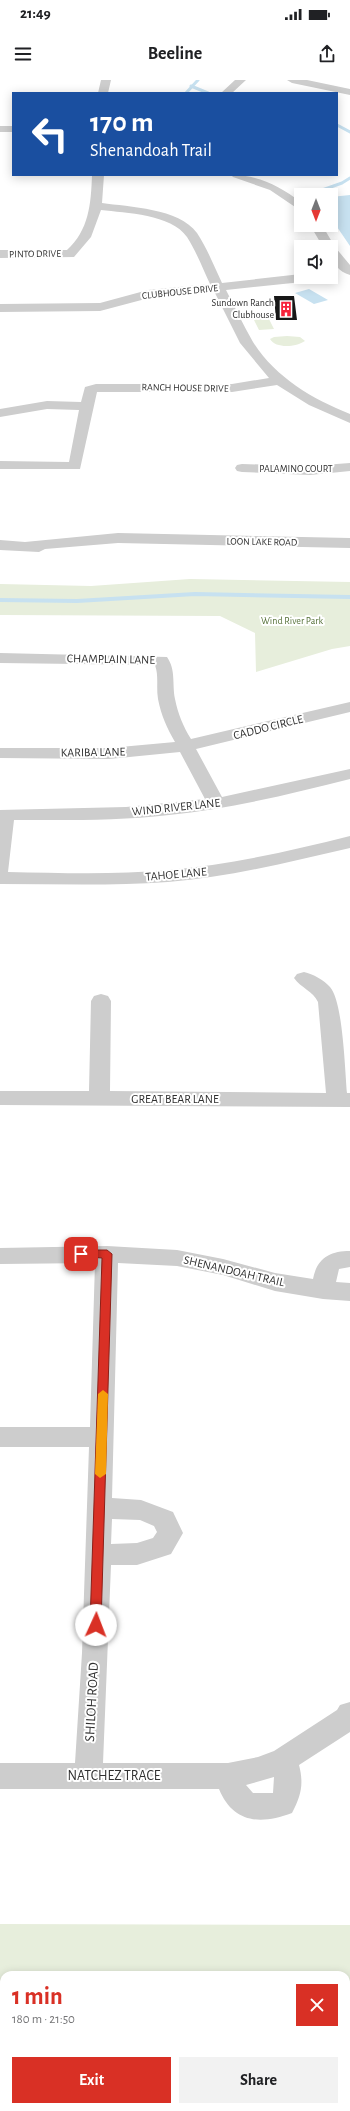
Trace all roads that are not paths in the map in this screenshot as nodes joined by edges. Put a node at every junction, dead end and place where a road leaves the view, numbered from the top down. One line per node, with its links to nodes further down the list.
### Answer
1 (106, 80): 4 (street)
2 (241, 80): 5 (street)
3 (292, 80): 6 (street)
4 (103, 92)
5 (227, 92)
6 (350, 92)
7 (0, 129): 8 (street)
8 (12, 129)
9 (98, 176): 14 (street)
10 (240, 176): 12 (street)
11 (266, 176): 12 (street)
12 (256, 181): 13 (street)
13 (294, 201)
14 (97, 206): 15 (street, PINTO DRIVE); 20 (street)
15 (0, 254)
16 (338, 260): 17 (street)
17 (350, 272): 18 (street)
18 (338, 274)
19 (294, 279): 20 (street, CLUBHOUSE DRIVE)
20 (220, 288): 21 (street, CLUBHOUSE DRIVE); 22 (street)
21 (0, 308)
22 (280, 381): 23 (street, RANCH HOUSE DRIVE); 25 (street)
23 (86, 406): 24 (street); 26 (street)
24 (0, 413)
25 (350, 420)
26 (0, 465)
27 (350, 467): 28 (street, PALAMINO COURT)
28 (242, 468)
29 (350, 543): 30 (street, LOON LAKE ROAD)
30 (0, 545)
31 (0, 658): 33 (street, CHAMPLAIN LANE)
32 (350, 707): 33 (street, CADDO CIRCLE)
33 (185, 745): 34 (street, KARIBA LANE); 36 (street, CHAMPLAIN LANE)
34 (0, 753)
35 (350, 774): 36 (street, WIND RIVER LANE)
36 (216, 803): 37 (street, WIND RIVER LANE)
37 (3, 815): 39 (street)
38 (350, 842): 40 (street, TAHOE LANE)
39 (0, 870)
40 (0, 878)
41 (304, 978): 45 (street)
42 (101, 1000): 44 (street)
43 (0, 1098): 44 (street, GREAT BEAR LANE)
44 (100, 1098): 45 (street, GREAT BEAR LANE)
45 (344, 1100)
46 (107, 1254): 47 (street, SHENANDOAH TRAIL); 49 (street, SHENANDOAH TRAIL); 52 (street, SHILOH ROAD)
47 (0, 1256)
48 (350, 1258): 49 (street)
49 (323, 1290): 50 (street, SHENANDOAH TRAIL)
50 (350, 1294)
51 (0, 1437): 52 (street)
52 (102, 1437): 53 (street, SHILOH ROAD)
53 (99, 1508): 54 (street, SHILOH ROAD); 54 (street)
54 (98, 1555): 58 (street, SHILOH ROAD)
55 (350, 1714): 56 (street, NATCHEZ TRACE)
56 (284, 1760): 59 (street, NATCHEZ TRACE); 59 (street)
57 (0, 1776): 58 (street, NATCHEZ TRACE)
58 (88, 1776): 59 (street, NATCHEZ TRACE)
59 (228, 1776)

